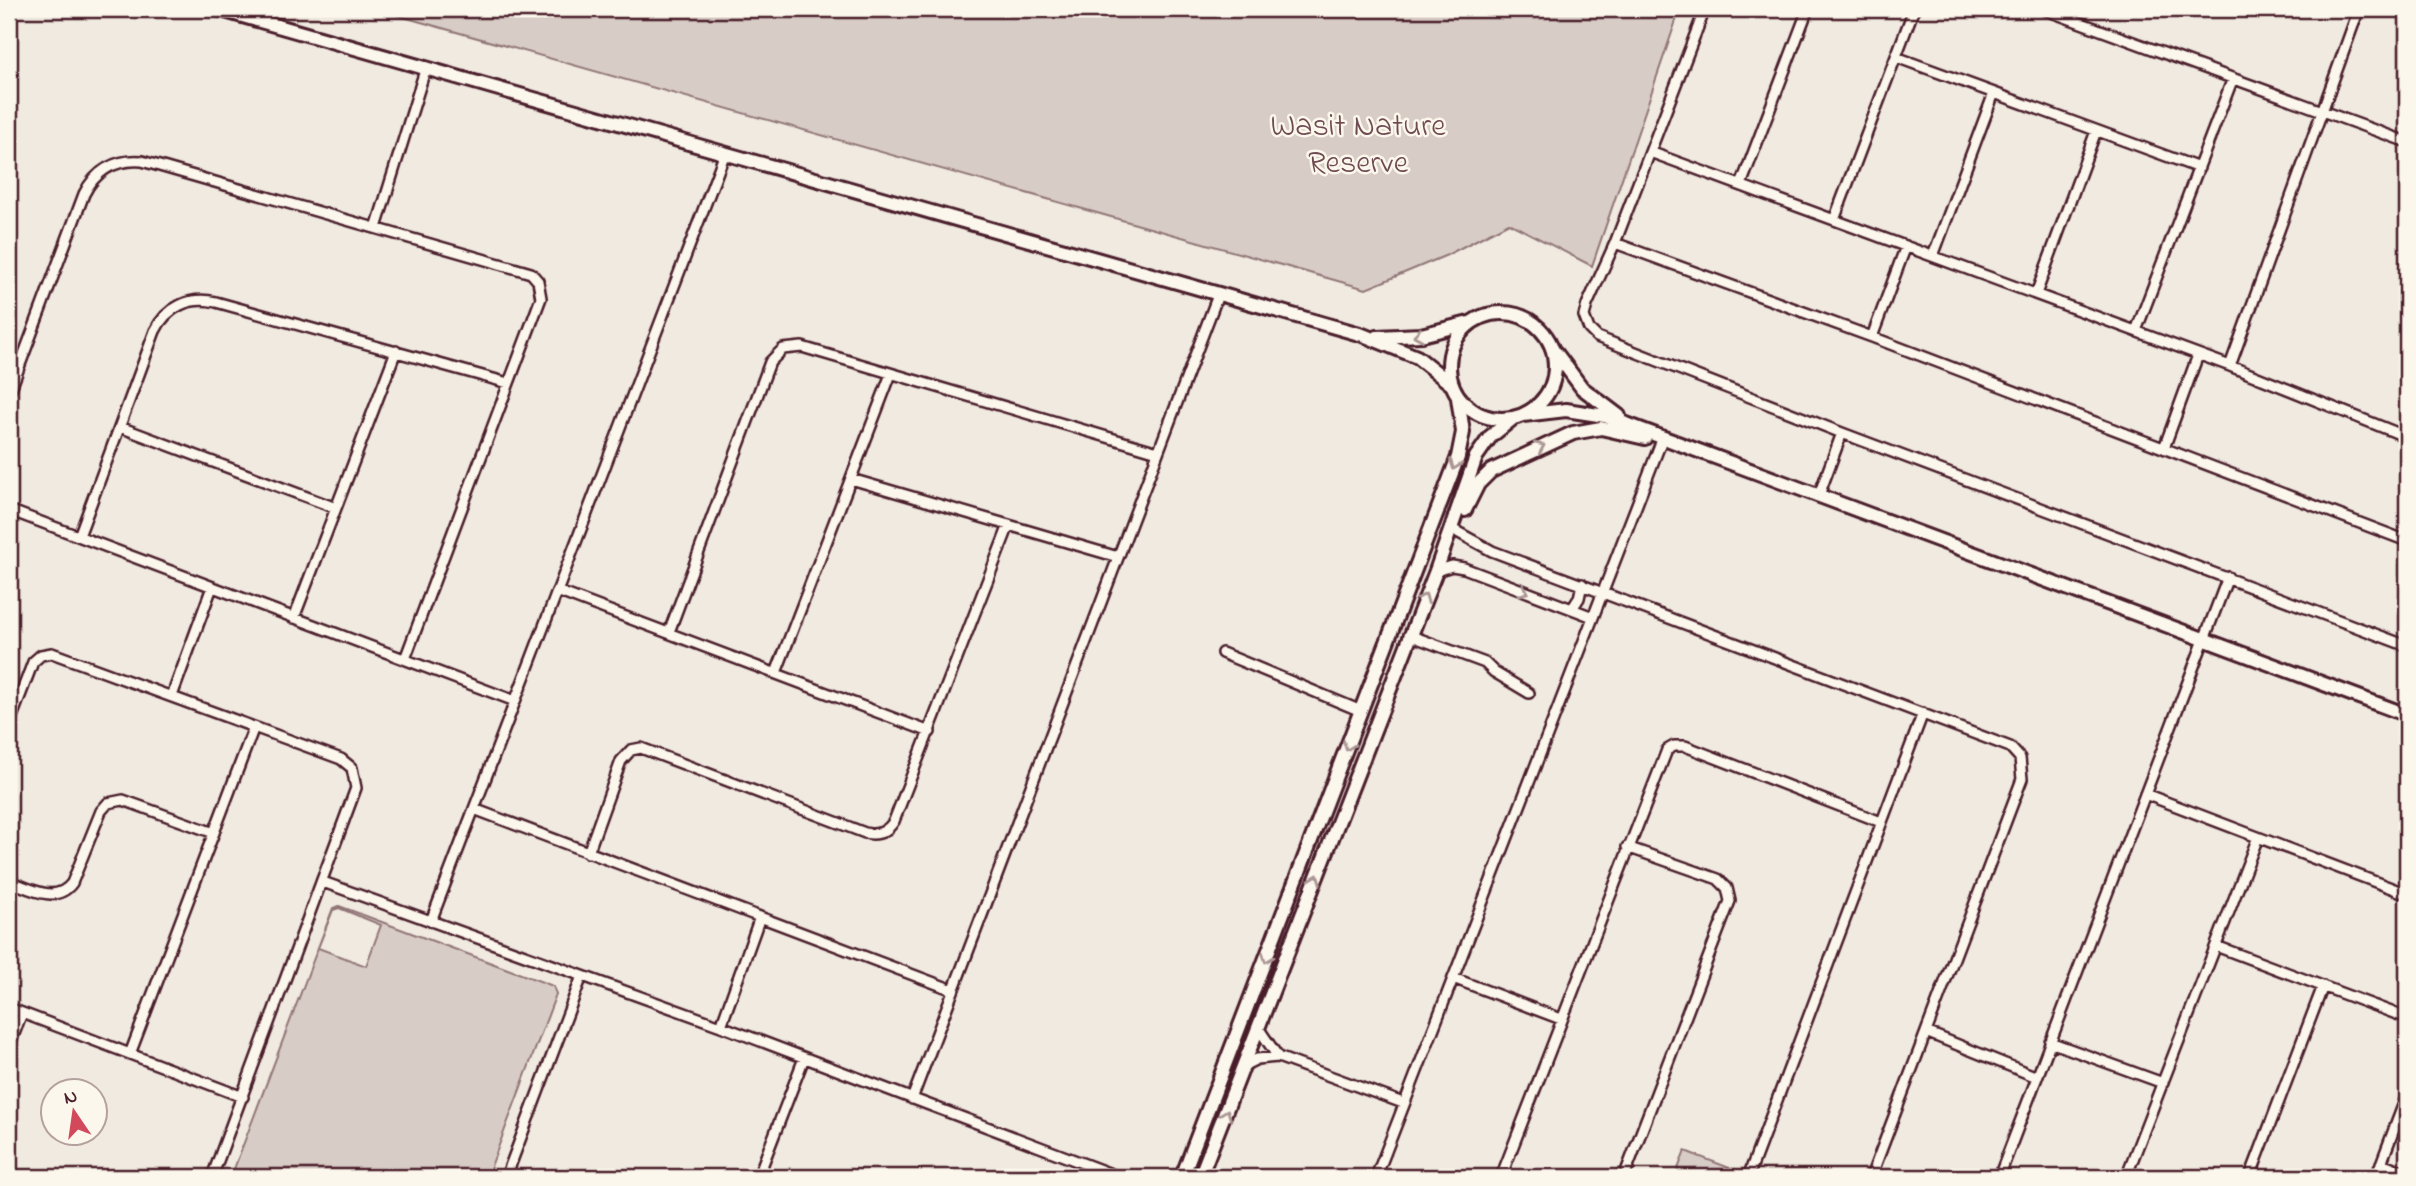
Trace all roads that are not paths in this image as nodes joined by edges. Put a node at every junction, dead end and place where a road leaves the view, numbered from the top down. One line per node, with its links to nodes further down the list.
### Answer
1 (218, 9): 8 (main road)
2 (1704, 9): 14 (street)
3 (1808, 9): 17 (street)
4 (1914, 9): 7 (street)
5 (2043, 9): 9 (street)
6 (2359, 9): 11 (street)
7 (1896, 57): 10 (street); 18 (street)
8 (426, 67): 15 (main road); 19 (street)
9 (2233, 78): 11 (street); 16 (street)
10 (1994, 93): 12 (street); 22 (street)
11 (2324, 111): 13 (street); 32 (street)
12 (2096, 131): 16 (street); 23 (street)
13 (2407, 142)
14 (1650, 152): 17 (street); 20 (street)
15 (725, 153): 24 (main road); 59 (street)
16 (2199, 168): 26 (street)
17 (1741, 186): 18 (street)
18 (1834, 220): 21 (street)
19 (376, 228): 34 (street); 36 (street)
20 (1615, 243): 28 (street); 41 (street)
21 (1906, 246): 22 (street); 28 (street)
22 (1933, 256): 23 (street)
23 (2036, 294): 26 (street)
24 (1218, 295): 27 (main road); 45 (street)
25 (1472, 321): 27 (main road, one-way to 27); 29 (main road); 35 (main road)
26 (2136, 331): 31 (street)
27 (1363, 335): 35 (main road)
28 (1872, 337): 44 (street)
29 (1552, 348): 38 (main road); 40 (main road)
30 (396, 351): 34 (street); 39 (street); 48 (street)
31 (2198, 355): 32 (street); 44 (street)
32 (2230, 366): 43 (street)
33 (891, 373): 45 (street); 46 (street); 64 (street)
34 (508, 383): 70 (street)
35 (1451, 384): 37 (main road)
36 (9, 394)
37 (1458, 398): 38 (main road); 66 (main road, one-way to 66)
38 (1517, 417): 40 (main road); 50 (main road)
39 (120, 427): 48 (street); 52 (street)
40 (1637, 428): 42 (main road)
41 (1842, 433): 47 (street); 56 (street)
42 (1662, 437): 47 (main road); 50 (main road, one-way to 42); 60 (street)
43 (2407, 437)
44 (2164, 448): 53 (street)
45 (1158, 452): 54 (street)
46 (851, 479): 51 (street); 71 (street)
47 (1819, 495): 67 (main road)
48 (336, 508): 63 (street)
49 (9, 510): 52 (street)
50 (1453, 525): 55 (main road); 57 (street)
51 (1009, 526): 54 (street); 81 (street)
52 (79, 536): 58 (street)
53 (2407, 541)
54 (1118, 557): 98 (street)
55 (1436, 571): 61 (street, one-way to 61); 65 (main road, one-way to 55)
56 (2228, 578): 67 (street); 68 (street)
57 (1582, 584): 60 (street); 61 (street)
58 (212, 587): 63 (street); 73 (street)
59 (557, 592): 64 (street); 75 (street)
60 (1603, 592): 62 (street); 77 (street)
61 (1572, 609): 62 (street)
62 (1593, 617): 96 (street)
63 (294, 618): 70 (street)
64 (669, 632): 71 (street)
65 (1409, 635): 72 (street); 74 (main road)
66 (1388, 639): 74 (main road); 76 (main road)
67 (2205, 639): 78 (main road); 82 (street)
68 (2407, 646)
69 (1222, 653): 76 (street)
70 (405, 659): 75 (street)
71 (776, 673): 81 (street)
72 (1529, 693)
73 (172, 696): 79 (street); 80 (street)
74 (1385, 697): 104 (main road, one-way to 74)
75 (515, 701): 83 (street)
76 (1361, 711): 124 (main road, one-way to 124)
77 (1923, 713): 84 (street); 105 (street)
78 (2407, 715)
79 (9, 725)
80 (254, 727): 85 (street); 90 (street)
81 (930, 732): 88 (street)
82 (2145, 794): 86 (street); 106 (street)
83 (474, 809): 88 (street); 93 (street)
84 (1881, 822): 87 (street); 129 (street)
85 (214, 833): 89 (street); 108 (street)
86 (2258, 837): 91 (street); 94 (street)
87 (1628, 847): 102 (street); 128 (street)
88 (588, 853): 92 (street)
89 (9, 881)
90 (323, 882): 93 (street); 115 (street)
91 (2407, 894)
92 (760, 917): 98 (street); 103 (street)
93 (432, 921): 95 (street)
94 (2216, 946): 97 (street); 113 (street)
95 (582, 976): 103 (street); 121 (street)
96 (1453, 978): 102 (street); 117 (street)
97 (2323, 986): 101 (street); 133 (street)
98 (953, 990): 116 (street)
99 (9, 1008): 100 (street)
100 (22, 1013): 107 (street); 108 (street)
101 (2407, 1018)
102 (1561, 1019): 127 (street)
103 (721, 1026): 110 (street)
104 (1258, 1030): 109 (street); 111 (main road)
105 (1926, 1032): 112 (street); 130 (street)
106 (2050, 1042): 112 (street); 113 (street)
107 (9, 1047)
108 (130, 1054): 115 (street)
109 (1278, 1057): 111 (street); 117 (street)
110 (804, 1058): 116 (street); 122 (street)
111 (1245, 1065): 125 (main road, one-way to 111)
112 (2037, 1077): 131 (street)
113 (2163, 1083): 132 (street)
114 (2407, 1095): 118 (street)
115 (243, 1097): 120 (street)
116 (912, 1098): 123 (street)
117 (1403, 1103): 126 (street)
118 (2381, 1163): 119 (street); 134 (street)
119 (2407, 1173)
120 (212, 1177)
121 (506, 1177)
122 (758, 1177)
123 (1119, 1177)
124 (1182, 1177)
125 (1200, 1177)
126 (1376, 1177)
127 (1501, 1177)
128 (1624, 1177)
129 (1748, 1177)
130 (1871, 1177)
131 (1999, 1177)
132 (2126, 1177)
133 (2250, 1177)
134 (2376, 1177)

